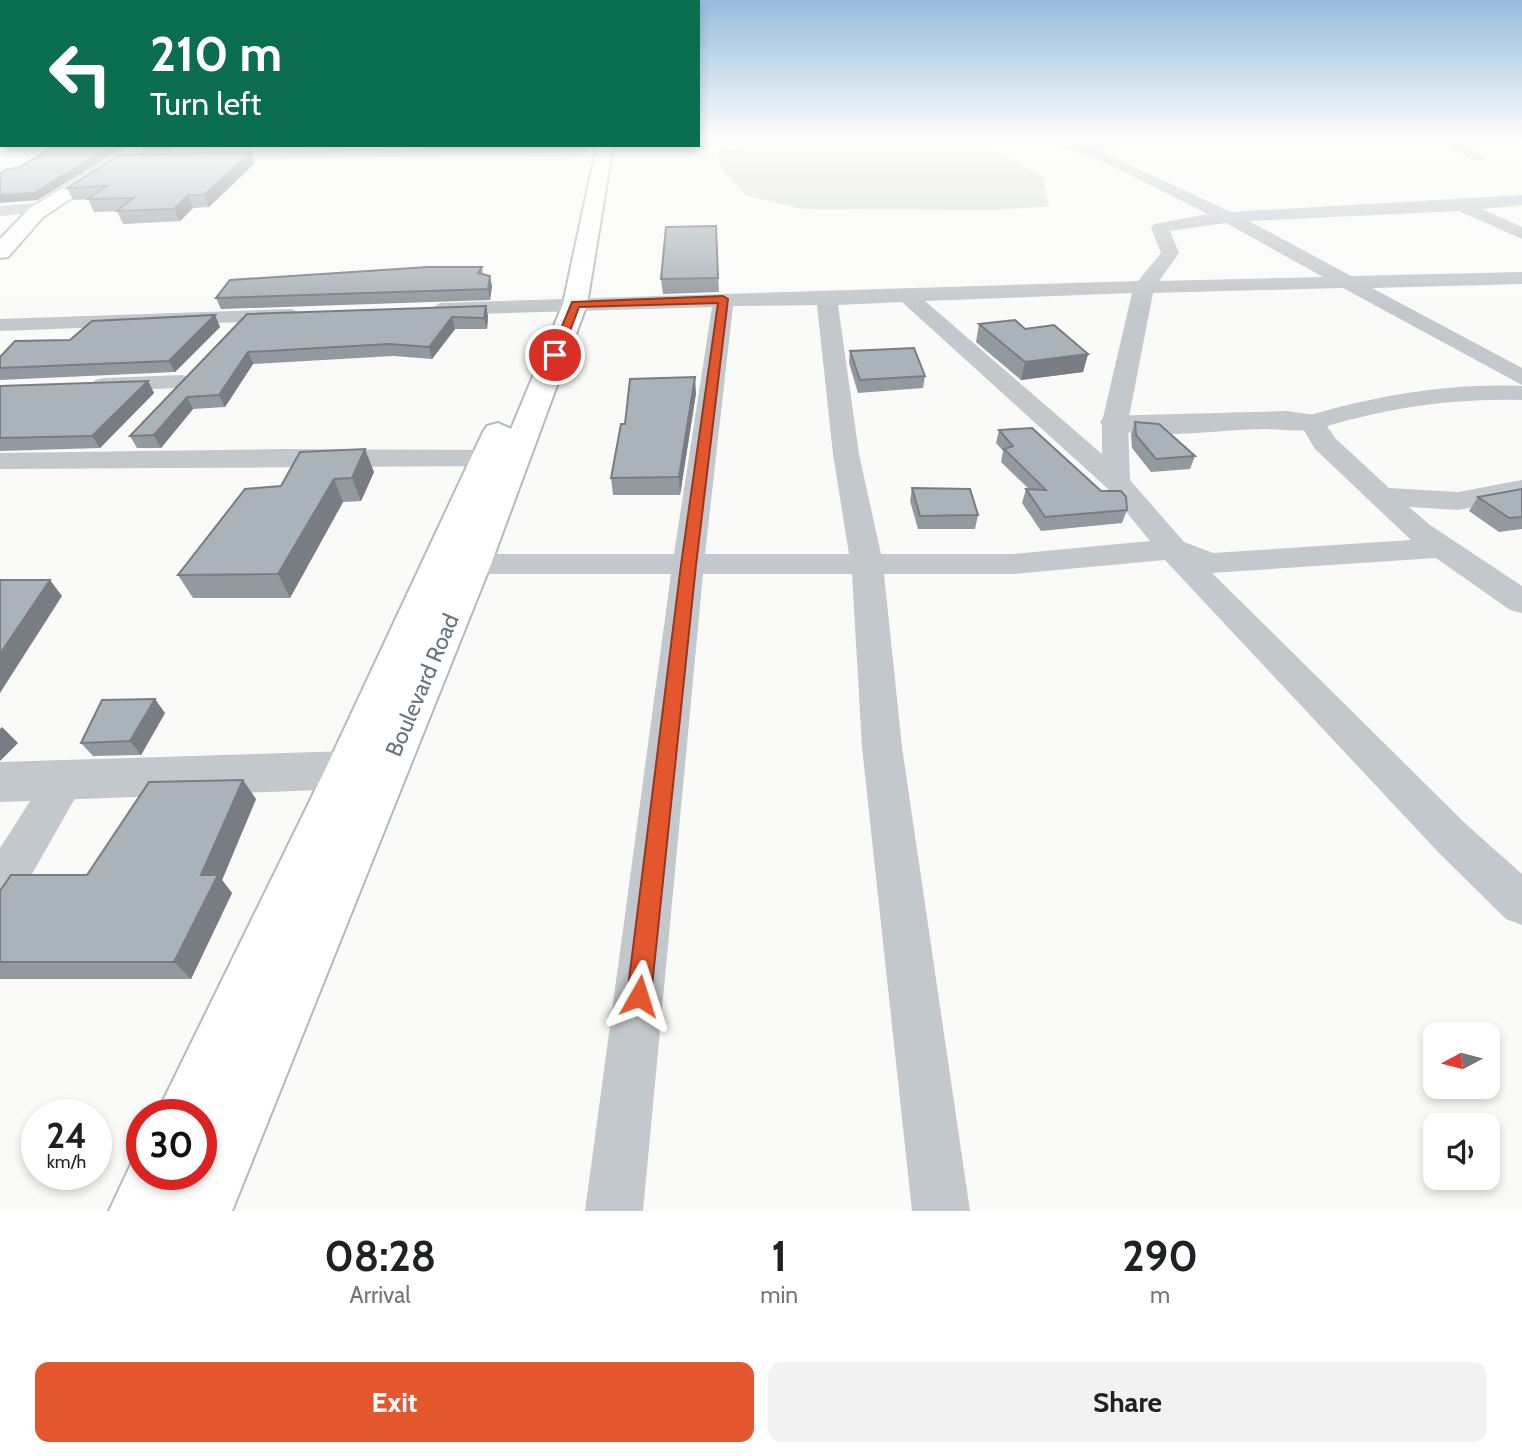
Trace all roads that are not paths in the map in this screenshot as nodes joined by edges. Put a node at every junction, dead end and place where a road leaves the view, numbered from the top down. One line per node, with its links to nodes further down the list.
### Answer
1 (64, 196): 6 (main road)
2 (584, 196): 17 (main road, Boulevard Road)
3 (1183, 196): 8 (street)
4 (1522, 200): 5 (street)
5 (1462, 206): 8 (street); 9 (street)
6 (46, 207): 7 (street); 10 (main road)
7 (0, 211)
8 (1230, 218): 12 (street); 13 (street)
9 (1522, 234)
10 (0, 252)
11 (1522, 278): 12 (street)
12 (1346, 281): 13 (street); 24 (street)
13 (1144, 287): 14 (street); 29 (street)
14 (908, 296): 16 (street); 35 (street)
15 (723, 299): 16 (street); 17 (street); 41 (street)
16 (827, 299): 42 (street)
17 (563, 305): 18 (street); 32 (main road, Boulevard Road); 40 (main road, Boulevard Road)
18 (412, 310)
19 (316, 314): 20 (street)
20 (246, 316): 21 (street); 22 (street)
21 (0, 325)
22 (228, 335)
23 (200, 363): 25 (street)
24 (1522, 378)
25 (182, 382): 26 (street); 28 (street)
26 (78, 386)
27 (1522, 393): 30 (street)
28 (155, 411)
29 (1115, 422): 30 (street); 35 (street)
30 (1312, 422): 37 (street)
31 (136, 430): 33 (street)
32 (486, 458): 33 (street); 44 (main road, Boulevard Road)
33 (109, 460): 34 (street)
34 (0, 461)
35 (1116, 481): 39 (street)
36 (1522, 489): 37 (street)
37 (1379, 496): 38 (street)
38 (1442, 548): 39 (street); 43 (street)
39 (1172, 549): 42 (street); 48 (street)
40 (473, 564): 41 (street); 52 (main road, Boulevard Road)
41 (688, 565): 42 (street); 53 (street)
42 (867, 565): 54 (street)
43 (1522, 602)
44 (348, 770): 45 (street); 49 (main road, Boulevard Road)
45 (66, 779): 46 (street); 47 (street)
46 (0, 782)
47 (0, 887)
48 (1522, 904)
49 (194, 1099)
50 (152, 1190): 51 (main road)
51 (142, 1211)
52 (198, 1211)
53 (614, 1211)
54 (941, 1211)

